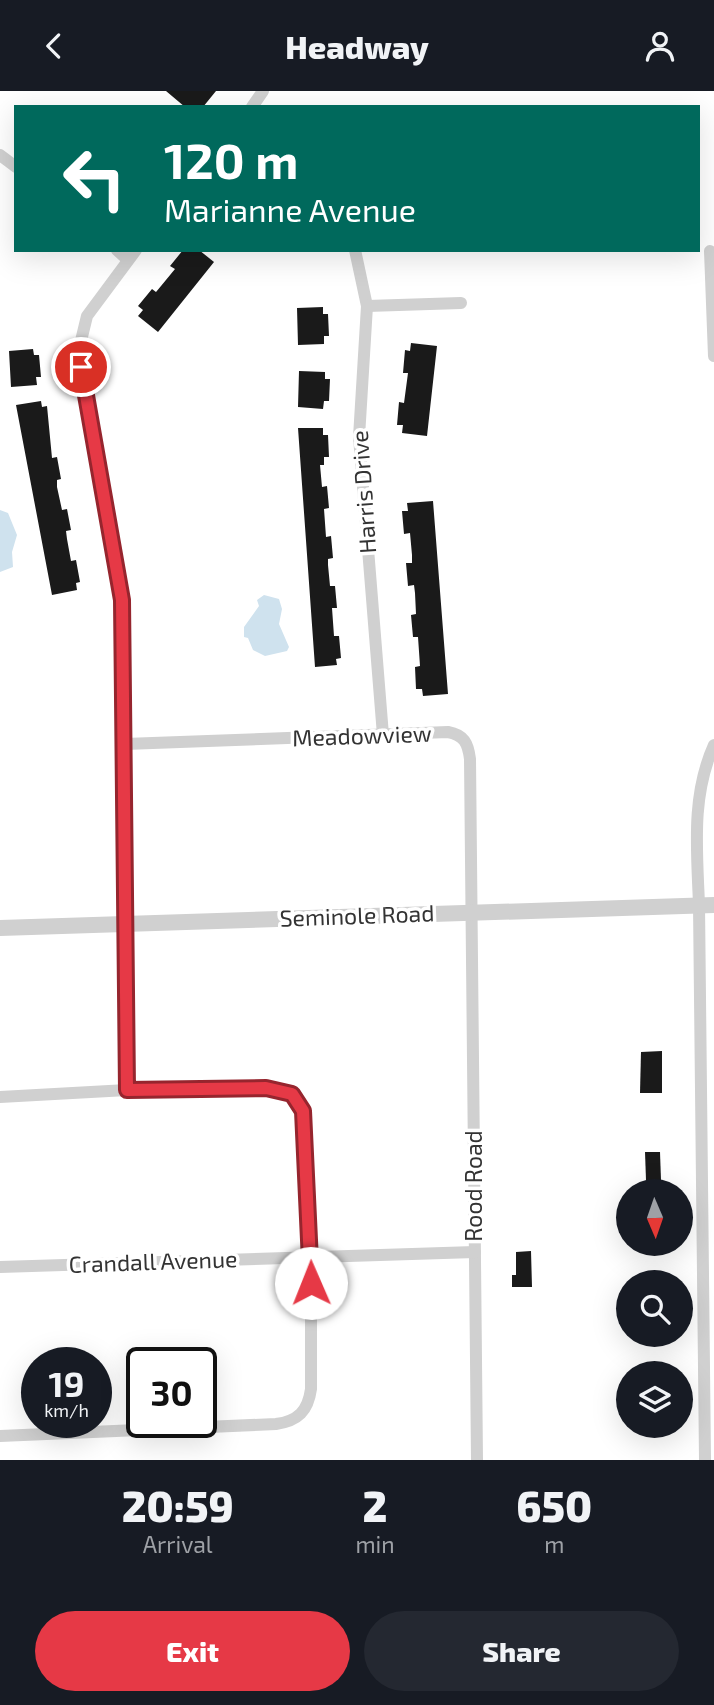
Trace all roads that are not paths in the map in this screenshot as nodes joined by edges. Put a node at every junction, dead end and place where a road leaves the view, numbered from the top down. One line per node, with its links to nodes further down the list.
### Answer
1 (710, 251): 6 (street)
2 (355, 252): 5 (street, Harris Drive)
3 (132, 255): 8 (street)
4 (461, 303): 5 (street)
5 (368, 306): 7 (street, Harris Drive)
6 (714, 356)
7 (383, 735): 8 (street, Meadowview); 11 (street, Meadowview)
8 (125, 744): 12 (street)
9 (714, 745): 10 (street)
10 (707, 905): 11 (street, Seminole Road); 21 (street)
11 (472, 912): 12 (street, Seminole Road); 16 (street, Rood Road)
12 (126, 924): 13 (street, Seminole Road); 14 (street)
13 (0, 928)
14 (127, 1090): 15 (street); 17 (street)
15 (0, 1097)
16 (475, 1252): 17 (street, Crandall Avenue); 20 (street, Rood Road)
17 (311, 1257): 18 (street, Crandall Avenue); 19 (street)
18 (0, 1267)
19 (0, 1436)
20 (477, 1460)
21 (705, 1460)

